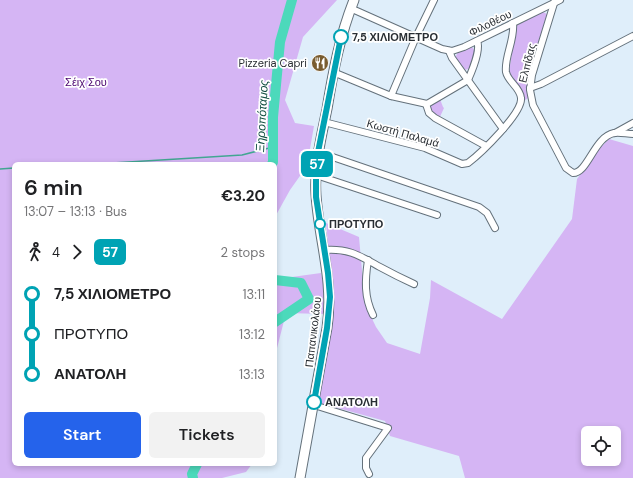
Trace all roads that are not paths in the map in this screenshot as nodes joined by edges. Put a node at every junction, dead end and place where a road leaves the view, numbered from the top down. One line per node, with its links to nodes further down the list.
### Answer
1 (434, 0): 6 (street)
2 (557, 1): 4 (street, Φιλοθέου); 11 (street, Ελπίδας)
3 (352, 4): 6 (street); 9 (main road, Παπανικολάου)
4 (513, 23): 7 (street, Φιλοθέου); 16 (street, Κωστή Παλαμά)
5 (633, 36): 11 (street)
6 (416, 37): 8 (street); 12 (street)
7 (477, 41): 8 (street, Φιλοθέου); 10 (street)
8 (449, 51): 10 (street)
9 (333, 72): 12 (street); 14 (main road, Παπανικολάου)
10 (468, 80): 13 (street); 16 (street)
11 (530, 88): 17 (street, Ελπίδας)
12 (391, 96): 13 (street)
13 (426, 104): 19 (street)
14 (324, 122): 19 (street, Κωστή Παλαμά); 20 (main road, Παπανικολάου)
15 (633, 124): 17 (street); 18 (street)
16 (503, 129): 19 (street, Κωστή Παλαμά)
17 (615, 133): 18 (street)
18 (633, 133)
19 (486, 146)
20 (318, 152): 21 (main road, Παπανικολάου); 23 (street)
21 (316, 174): 22 (street); 24 (main road, Παπανικολάου)
22 (437, 215)
23 (495, 228)
24 (324, 250): 25 (street); 28 (main road, Παπανικολάου)
25 (368, 260): 26 (street); 27 (street)
26 (414, 284)
27 (373, 315)
28 (314, 405): 29 (street); 30 (main road, Παπανικολάου)
29 (369, 474)
30 (300, 478)

